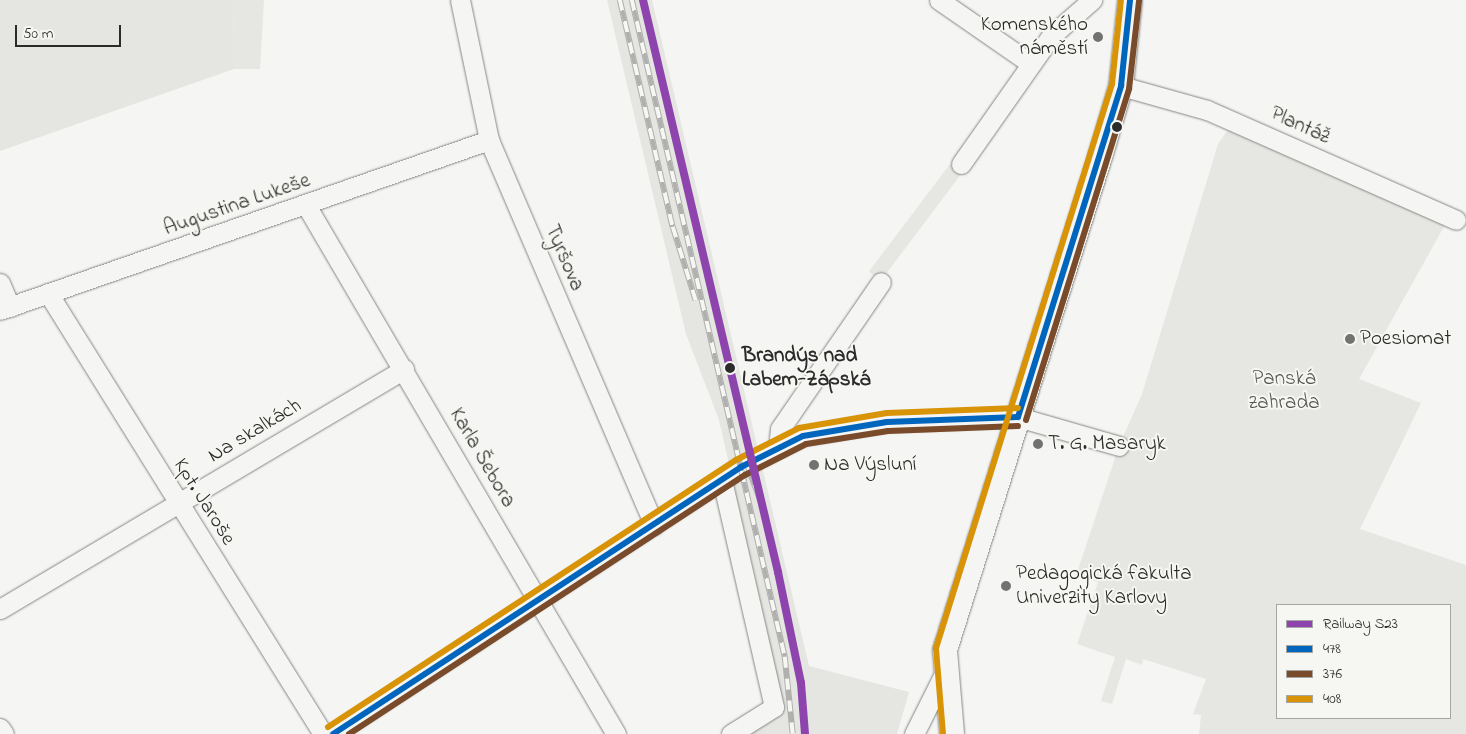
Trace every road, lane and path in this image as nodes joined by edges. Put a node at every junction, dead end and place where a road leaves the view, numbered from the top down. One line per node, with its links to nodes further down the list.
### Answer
1 (460, 0): 7 (street, Tyršova)
2 (939, 0): 5 (street)
3 (1092, 0): 5 (street)
4 (1130, 0): 6 (main road)
5 (1030, 63): 8 (street)
6 (1120, 86): 10 (street, Plantáž); 16 (main road)
7 (489, 140): 9 (street, Augustina Lukeše); 21 (street, Tyršova)
8 (961, 164)
9 (306, 205): 13 (street, Augustina Lukeše); 15 (street, Karla Šebora)
10 (1456, 220)
11 (880, 282): 18 (street)
12 (0, 283): 14 (street)
13 (48, 293): 14 (street, Augustina Lukeše); 20 (street, Kpt. Jaroše)
14 (5, 308)
15 (404, 369): 20 (street, Na skalkách); 22 (street, Karla Šebora)
16 (1018, 418): 17 (street); 18 (street); 24 (main road)
17 (1119, 446)
18 (778, 448): 19 (street)
19 (722, 480): 21 (street); 30 (street)
20 (179, 503): 23 (street, Na skalkách); 27 (street, Kpt. Jaroše)
21 (654, 526): 22 (street)
22 (540, 602): 28 (street); 29 (street, Karla Šebora)
23 (0, 609)
24 (944, 674): 31 (street); 32 (main road)
25 (0, 728): 26 (street)
26 (4, 734)
27 (323, 734)
28 (333, 734)
29 (616, 734)
30 (731, 734)
31 (914, 734)
32 (952, 734)

